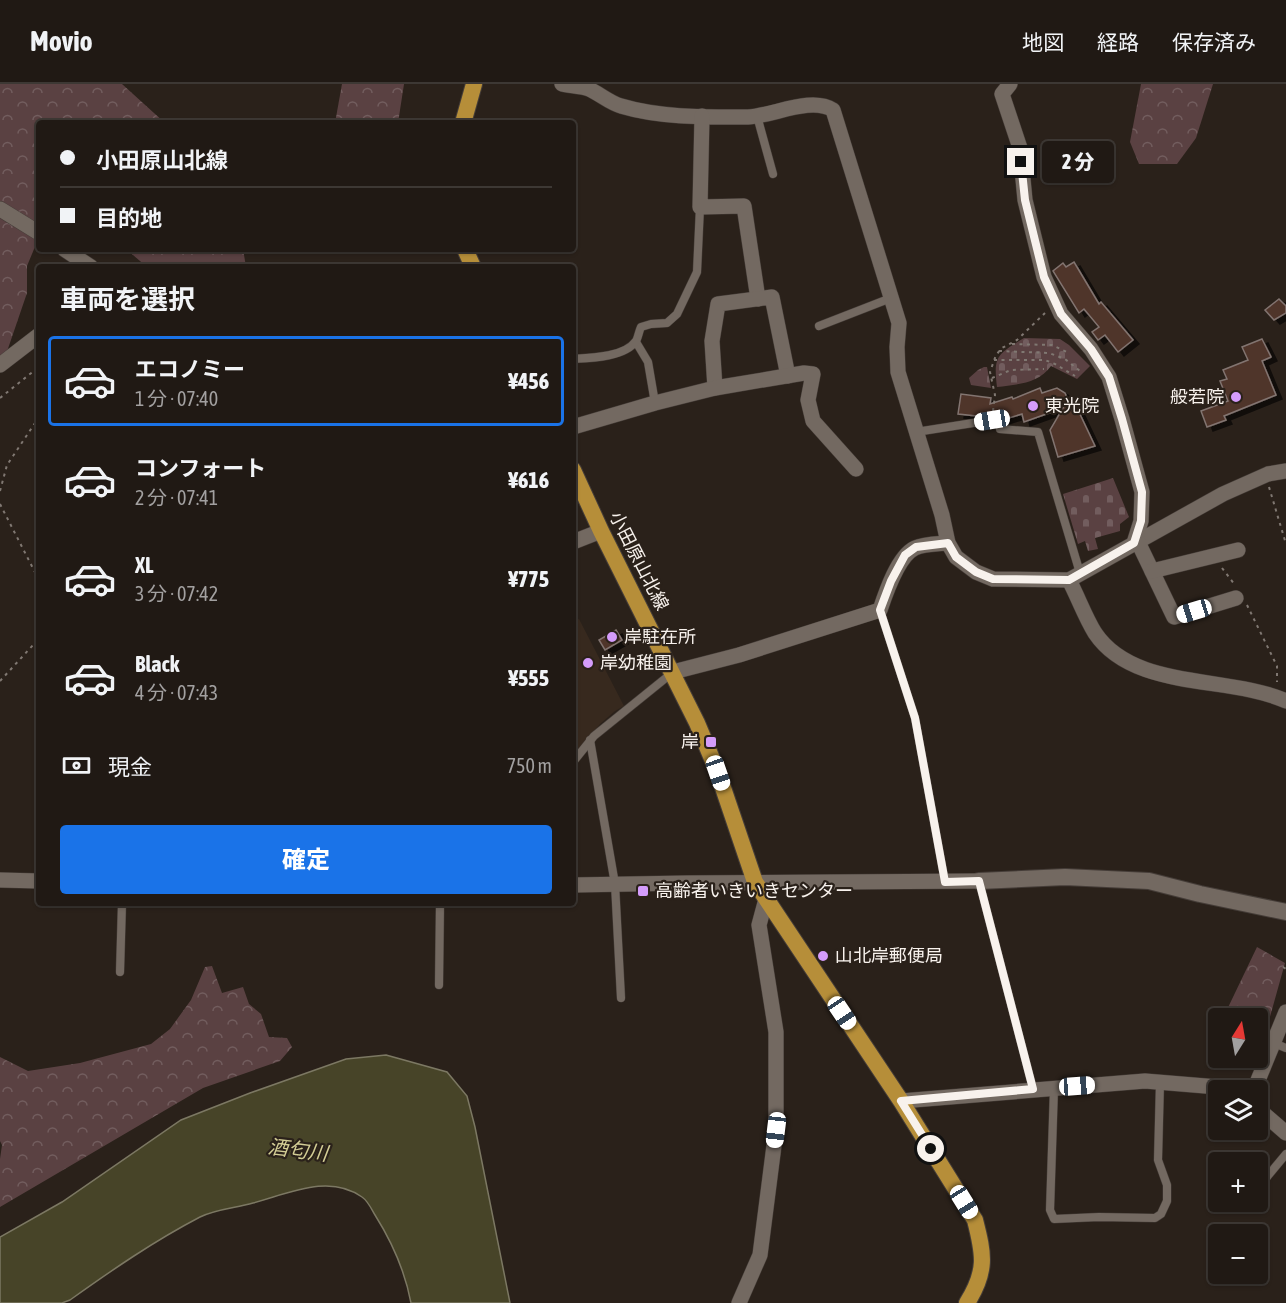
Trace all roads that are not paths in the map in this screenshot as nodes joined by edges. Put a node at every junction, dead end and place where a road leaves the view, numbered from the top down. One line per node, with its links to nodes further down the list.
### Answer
1 (474, 84): 6 (main road)
2 (562, 84): 4 (street)
3 (1002, 88): 32 (street)
4 (702, 116): 5 (street); 8 (street)
5 (757, 116): 7 (lane); 13 (street)
6 (464, 120)
7 (773, 174)
8 (700, 207): 14 (street); 17 (lane)
9 (0, 209): 10 (street)
10 (36, 231)
11 (69, 252): 12 (street)
12 (87, 264)
13 (891, 298): 15 (lane); 26 (street)
14 (758, 299): 20 (street); 21 (street)
15 (819, 326)
16 (36, 337): 19 (street)
17 (636, 342): 18 (lane); 22 (lane)
18 (576, 359)
19 (0, 365)
20 (788, 376): 21 (street); 27 (street)
21 (715, 388): 22 (street)
22 (655, 403): 24 (street)
23 (992, 418): 26 (lane)
24 (576, 426)
25 (1000, 429): 36 (lane)
26 (916, 432): 33 (street)
27 (856, 469)
28 (1286, 471): 32 (street)
29 (576, 477): 30 (main road, 小田原山北線)
30 (601, 531): 31 (street); 39 (main road, 小田原山北線)
31 (576, 541)
32 (1136, 542): 35 (street); 36 (street)
33 (948, 543): 36 (street); 38 (street)
34 (1238, 550): 35 (street)
35 (1152, 571): 37 (street)
36 (1075, 577): 40 (street)
37 (1240, 596)
38 (880, 610): 39 (street); 47 (lane)
39 (673, 672): 41 (lane); 46 (main road, 小田原山北線)
40 (1282, 699)
41 (590, 741): 42 (lane); 48 (lane)
42 (576, 758)
43 (0, 880): 44 (street)
44 (36, 881)
45 (979, 881): 47 (street); 53 (street); 63 (lane)
46 (755, 882): 47 (street); 48 (street); 50 (main road, 小田原山北線)
47 (945, 882)
48 (615, 884): 49 (street); 56 (lane)
49 (576, 885)
50 (766, 899): 64 (main road, 小田原山北線); 69 (street)
51 (122, 906): 54 (lane)
52 (440, 906): 55 (lane)
53 (1286, 912)
54 (120, 972)
55 (439, 985)
56 (621, 998)
57 (1286, 1012): 58 (street)
58 (1280, 1046): 59 (street)
59 (1260, 1080)
60 (1160, 1082): 61 (street); 62 (street); 62 (lane)
61 (1208, 1086)
62 (1054, 1088): 63 (street)
63 (1033, 1089): 64 (street)
64 (901, 1101): 70 (main road, 小田原山北線)
65 (1268, 1117): 66 (street)
66 (1286, 1133)
67 (1286, 1154): 68 (lane)
68 (1268, 1176)
69 (739, 1303)
70 (967, 1303)

